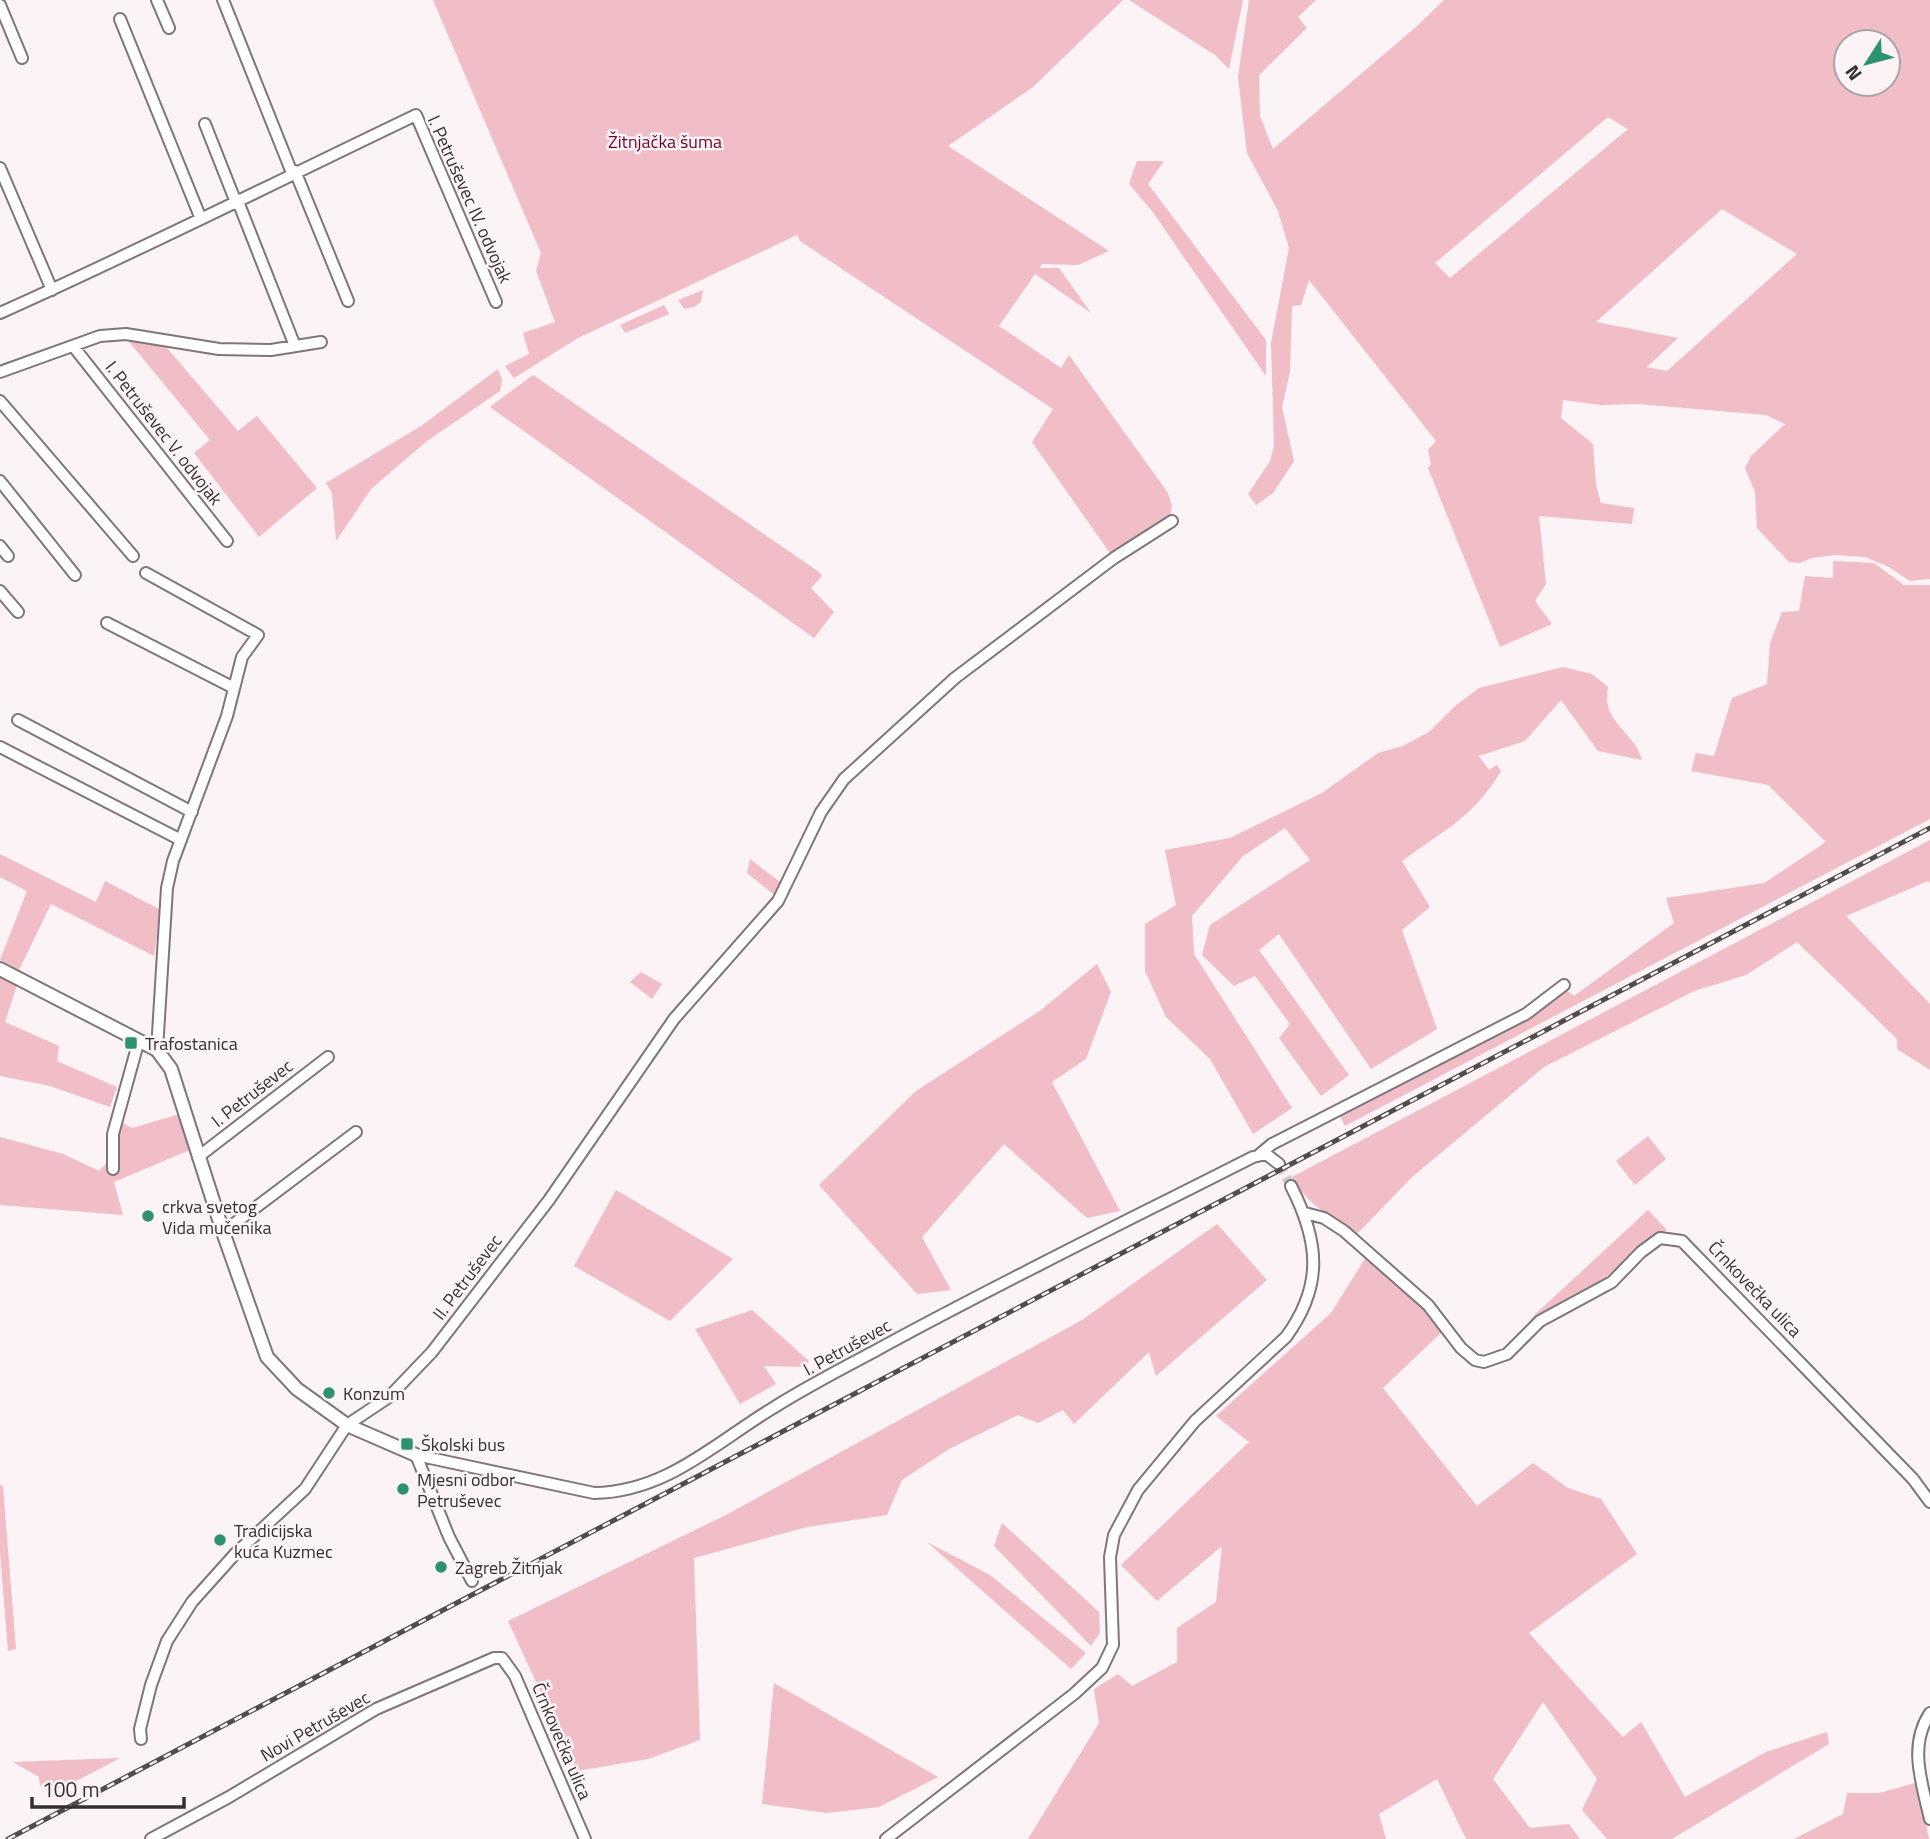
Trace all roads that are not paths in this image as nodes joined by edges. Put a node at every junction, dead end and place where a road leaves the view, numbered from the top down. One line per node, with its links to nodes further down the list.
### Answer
1 (157, 0): 5 (street)
2 (223, 0): 9 (street)
3 (0, 5): 6 (street)
4 (120, 19): 11 (street)
5 (169, 28)
6 (22, 58)
7 (205, 124): 10 (street)
8 (0, 168): 12 (street)
9 (294, 172): 10 (street, I. Petruševec IV. odvojak); 13 (street); 14 (street, I. Petruševec IV. odvojak)
10 (236, 199): 11 (street, I. Petruševec IV. odvojak); 18 (street)
11 (201, 219): 12 (street, I. Petruševec IV. odvojak)
12 (52, 290): 15 (street, I. Petruševec IV. odvojak)
13 (348, 301)
14 (496, 302)
15 (0, 313)
16 (321, 342): 18 (street, I. Petruševec V. odvojak)
17 (73, 346): 18 (street, I. Petruševec V. odvojak); 19 (street, I. Petruševec V. odvojak); 23 (street, I. Petruševec V. odvojak)
18 (295, 346)
19 (0, 372)
20 (0, 401): 26 (street)
21 (0, 481): 28 (street)
22 (1172, 521): 50 (street, II. Petruševec)
23 (227, 541)
24 (0, 546): 25 (street)
25 (8, 556)
26 (133, 556)
27 (146, 573): 32 (street)
28 (75, 575)
29 (0, 591): 30 (street)
30 (18, 612)
31 (107, 623): 32 (street)
32 (234, 688): 35 (street)
33 (18, 720): 35 (street)
34 (0, 747): 36 (street)
35 (192, 812): 36 (street)
36 (181, 840): 40 (street)
37 (0, 969): 39 (street, I. Petruševec)
38 (1564, 985): 43 (street, I. Petruševec)
39 (139, 1040): 40 (street, I. Petruševec); 46 (street)
40 (157, 1050): 44 (street, I. Petruševec)
41 (328, 1057): 44 (street, I. Petruševec)
42 (356, 1132): 49 (street)
43 (1260, 1154): 45 (street); 51 (street, I. Petruševec)
44 (198, 1157): 49 (street, I. Petruševec)
45 (1279, 1164)
46 (113, 1169)
47 (1291, 1186): 48 (street)
48 (1305, 1213): 52 (street, Črnkovečka ulica); 60 (street)
49 (223, 1232): 50 (street, I. Petruševec)
50 (347, 1425): 51 (street, I. Petruševec); 56 (street)
51 (416, 1455): 53 (street)
52 (1929, 1498)
53 (472, 1581)
54 (502, 1658): 58 (street, Novi Petruševec); 59 (street, Črnkovečka ulica)
55 (1930, 1713): 57 (street)
56 (141, 1739)
57 (1930, 1819)
58 (151, 1839)
59 (585, 1839)
60 (886, 1839)

